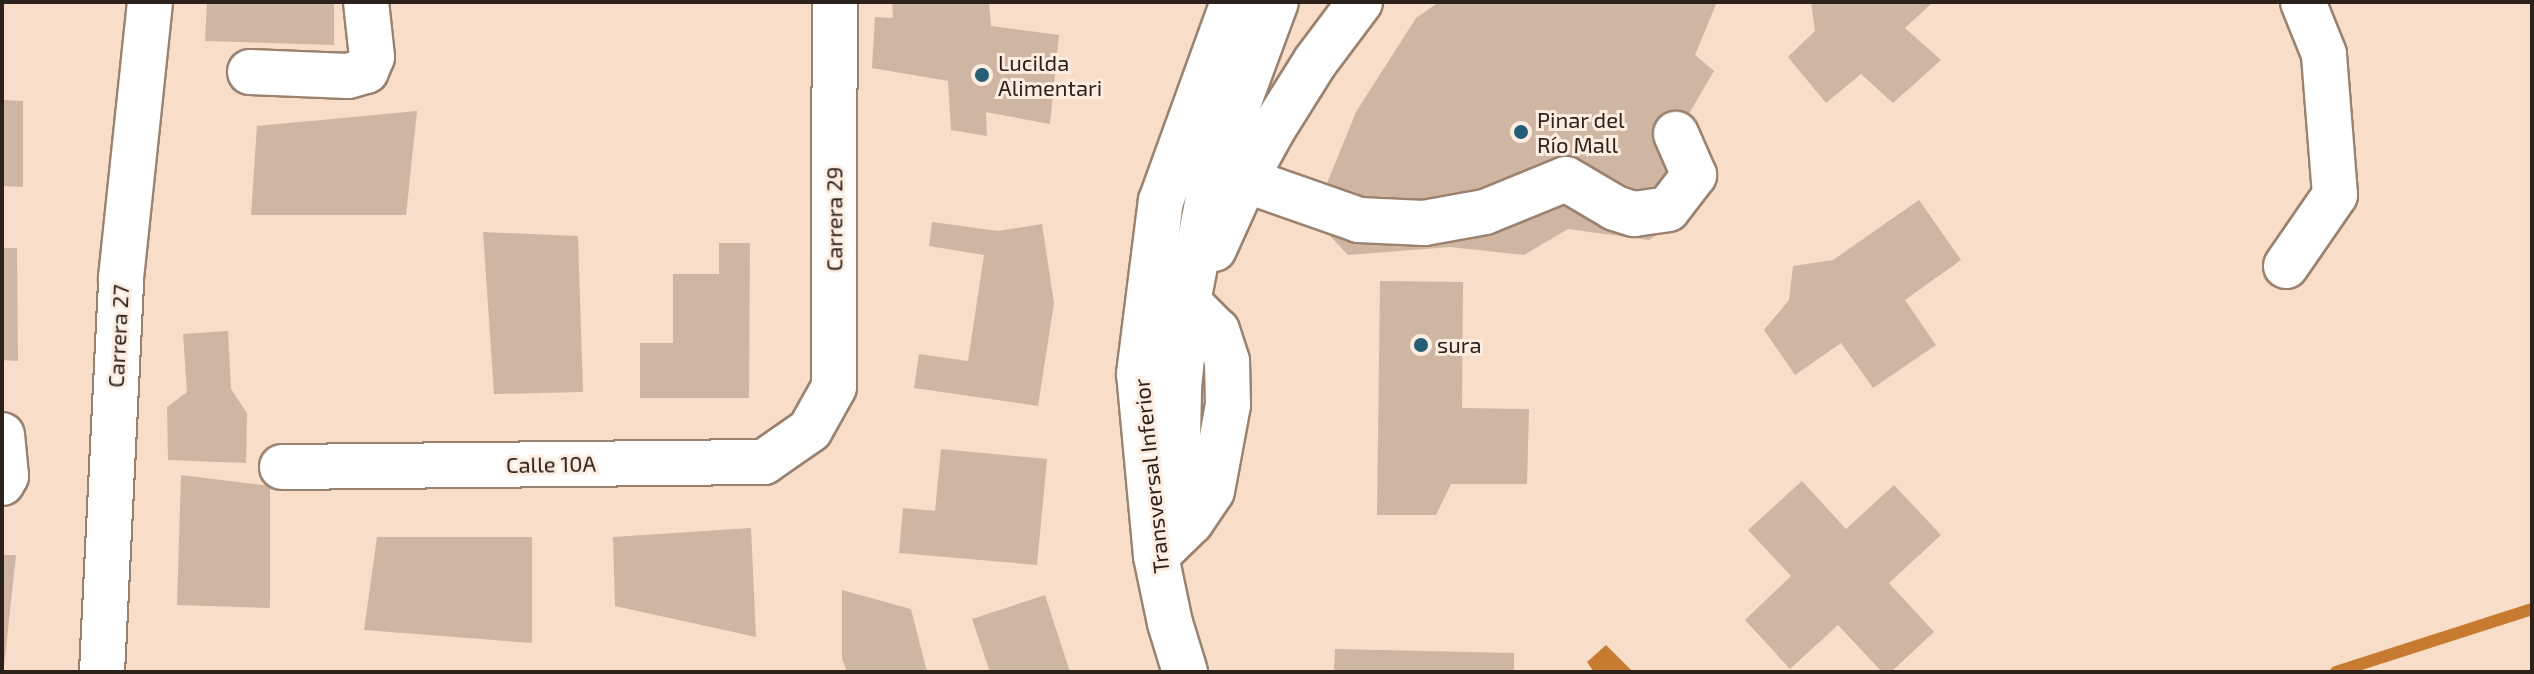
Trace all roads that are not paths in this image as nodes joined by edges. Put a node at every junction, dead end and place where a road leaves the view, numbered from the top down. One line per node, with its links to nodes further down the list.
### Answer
1 (150, 2): 18 (street, Carrera 27)
2 (366, 2): 8 (street)
3 (835, 2): 13 (street, Carrera 29)
4 (1233, 2): 17 (street, Transversal Inferior)
5 (1276, 2): 12 (street)
6 (1360, 2): 10 (street)
7 (2303, 2): 11 (street)
8 (250, 72)
9 (1676, 134): 10 (street)
10 (1245, 180): 12 (street)
11 (2286, 266)
12 (1188, 302): 17 (street)
13 (810, 430): 15 (street, Calle 10A)
14 (2, 435): 16 (street)
15 (282, 467)
16 (2, 483)
17 (1156, 556): 19 (street, Transversal Inferior)
18 (102, 672)
19 (1185, 672)

